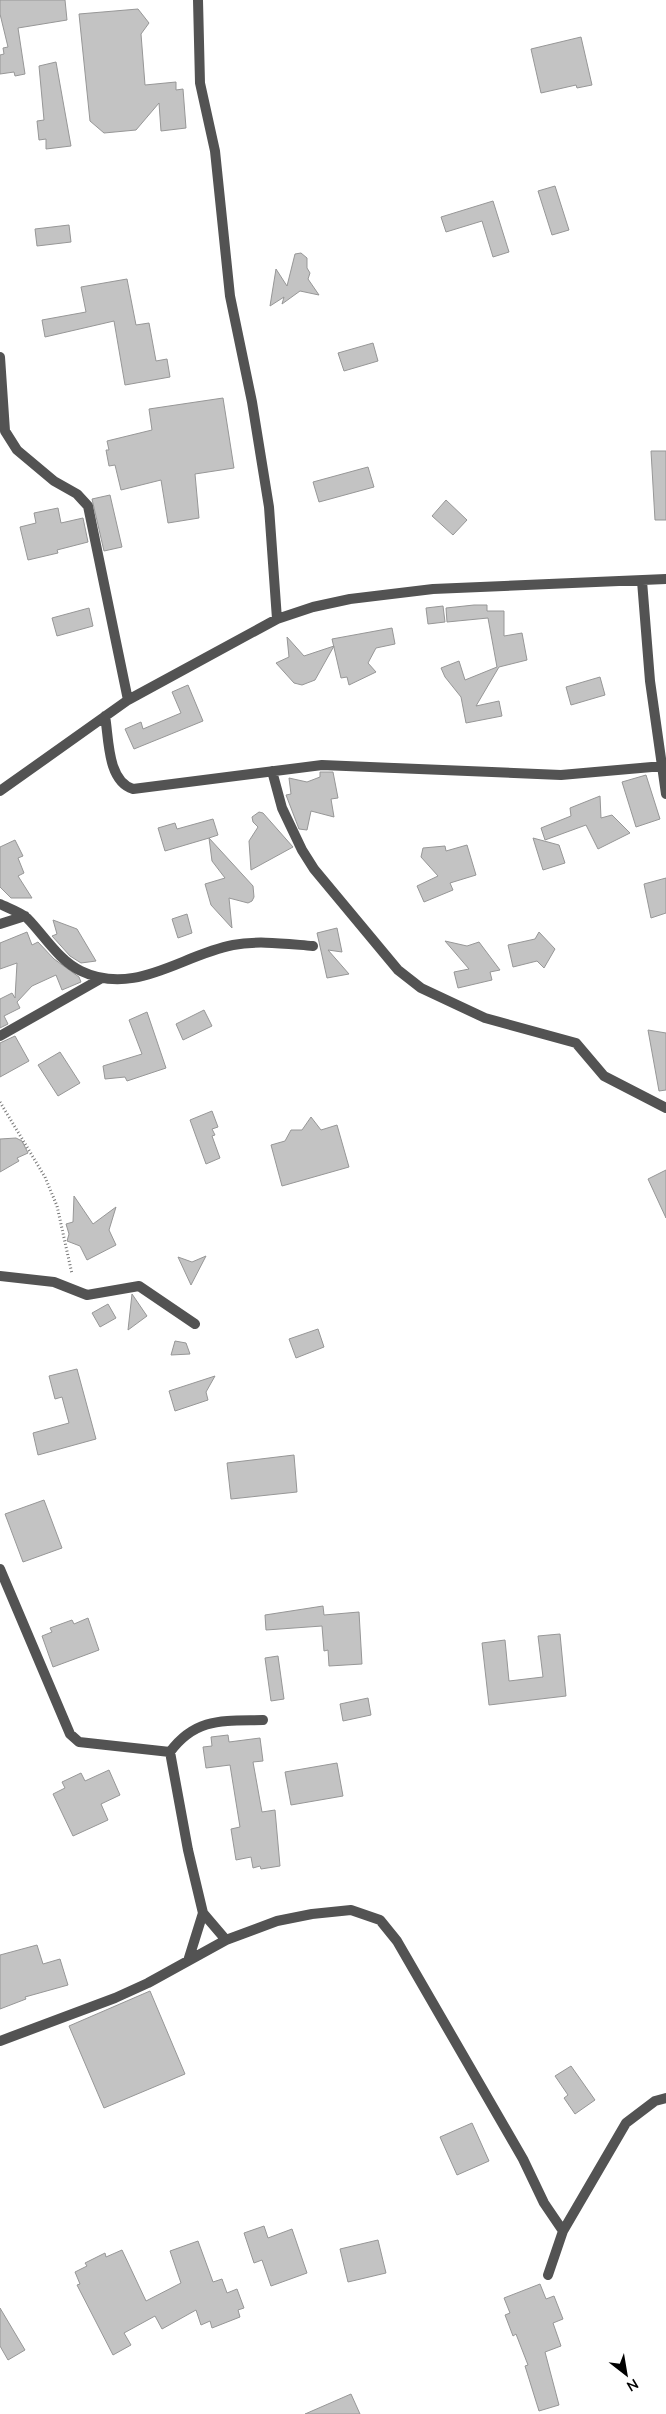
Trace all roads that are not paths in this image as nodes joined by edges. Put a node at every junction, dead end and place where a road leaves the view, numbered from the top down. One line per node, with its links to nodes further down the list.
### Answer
1 (198, 0): 5 (street)
2 (0, 357): 6 (street)
3 (666, 579): 4 (street)
4 (642, 581): 5 (street); 8 (street)
5 (278, 619): 6 (street)
6 (128, 700): 7 (street)
7 (105, 716): 9 (street); 10 (street)
8 (664, 766): 9 (street); 11 (street)
9 (272, 771): 18 (street)
10 (0, 792)
11 (666, 794)
12 (0, 904): 13 (street)
13 (25, 916): 14 (street); 16 (street)
14 (0, 924)
15 (313, 946): 16 (street)
16 (102, 978): 17 (street)
17 (0, 1036)
18 (666, 1108)
19 (0, 1276): 20 (street)
20 (195, 1324)
21 (0, 1569): 23 (street)
22 (264, 1720): 23 (street)
23 (170, 1752): 24 (street)
24 (203, 1913): 25 (street); 26 (street)
25 (226, 1940): 26 (street); 29 (street)
26 (188, 1961): 27 (street)
27 (0, 2041)
28 (666, 2098): 29 (street)
29 (562, 2231): 30 (street)
30 (548, 2275)

